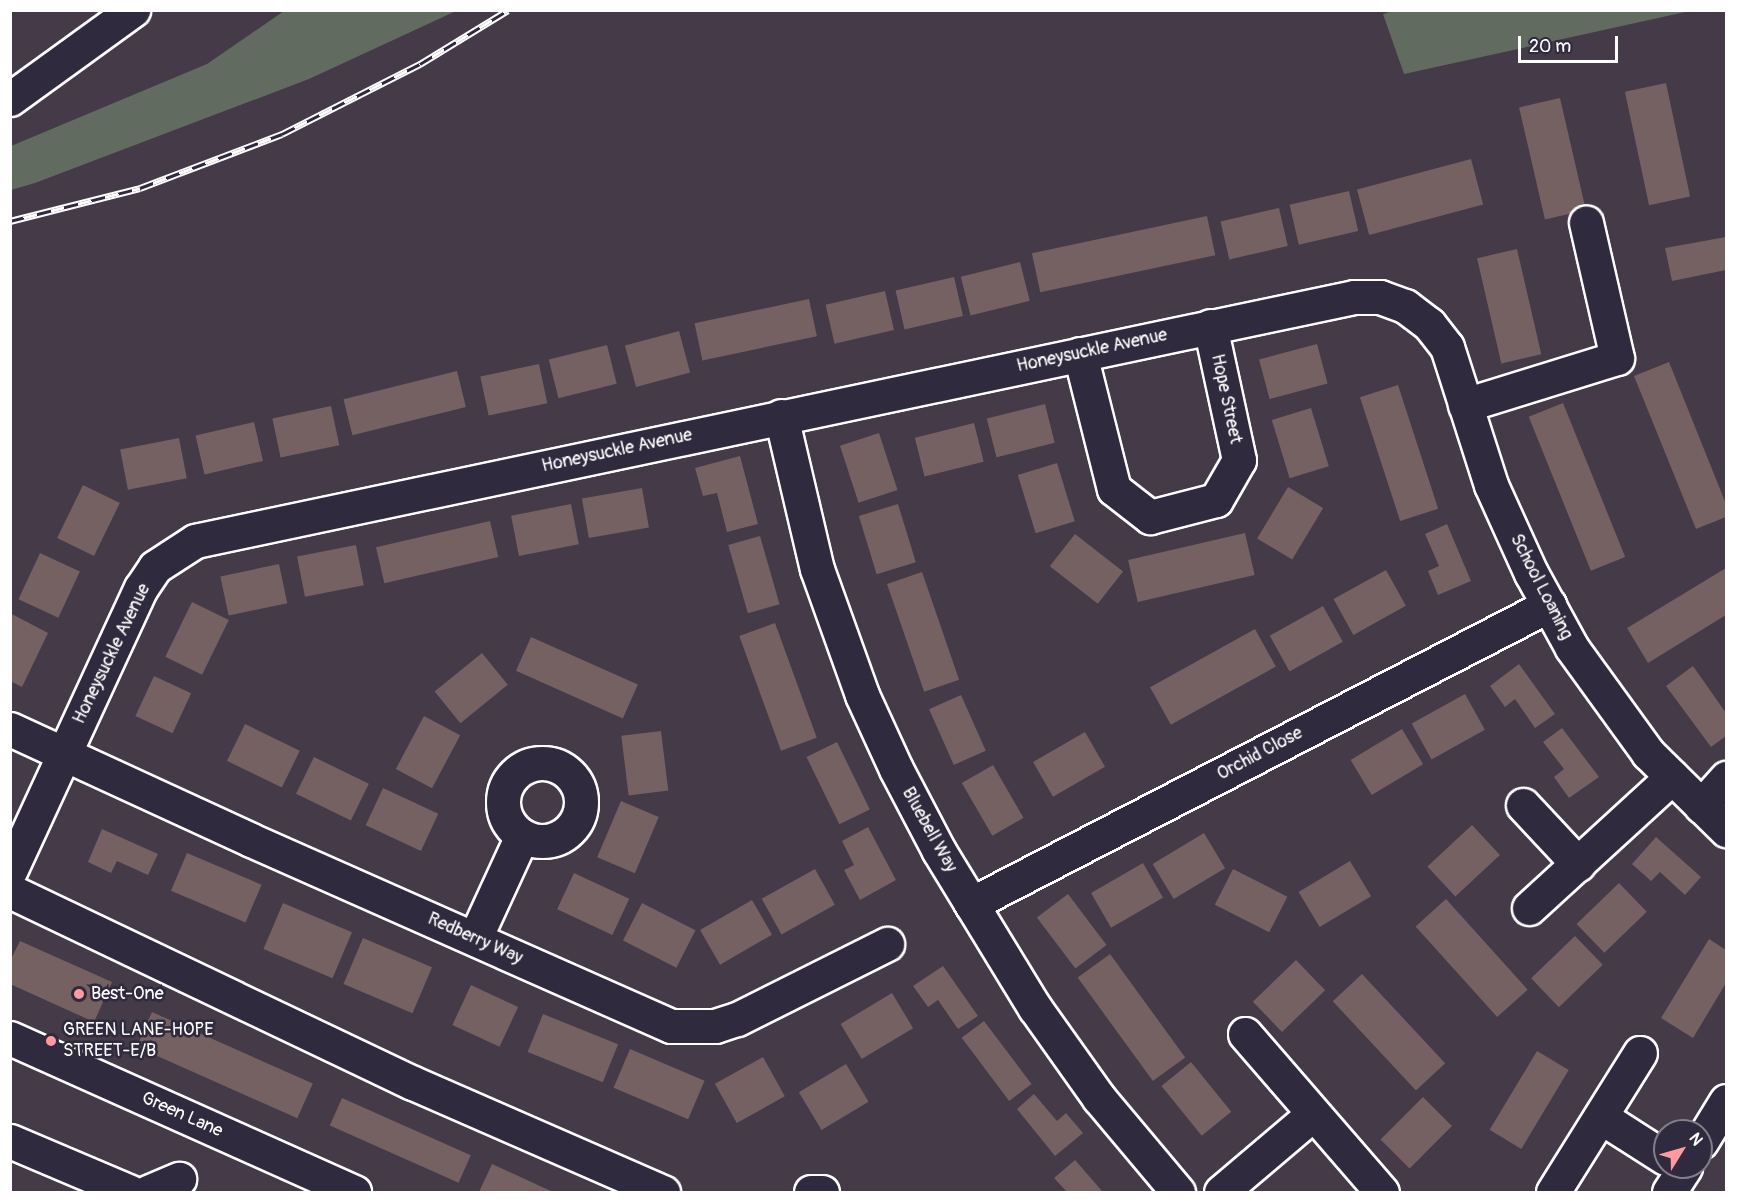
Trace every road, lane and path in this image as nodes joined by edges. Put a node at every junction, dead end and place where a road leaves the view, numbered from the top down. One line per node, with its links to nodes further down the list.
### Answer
1 (133, 10): 2 (street)
2 (10, 99)
3 (1586, 223): 7 (street)
4 (1413, 312): 5 (street, Honeysuckle Avenue); 7 (street, School Loaning)
5 (1210, 326): 6 (street, Honeysuckle Avenue); 6 (street, Hope Street)
6 (1080, 354): 8 (street, Honeysuckle Avenue)
7 (1465, 405): 9 (street, School Loaning)
8 (781, 416): 11 (street, Honeysuckle Avenue); 21 (street, Bluebell Way)
9 (1549, 605): 12 (street, School Loaning); 21 (street, Orchid Close)
10 (10, 729): 11 (street, Redberry Way)
11 (65, 754): 19 (street, Honeysuckle Avenue); 23 (street, Redberry Way)
12 (1672, 777): 15 (street, School Loaning); 18 (street)
13 (1726, 778): 15 (street)
14 (1524, 805): 18 (street)
15 (1701, 806): 16 (street, School Loaning)
16 (1726, 830)
17 (522, 836): 23 (street)
18 (1578, 864): 22 (street)
19 (10, 871)
20 (10, 891): 38 (street)
21 (971, 904): 41 (street, Bluebell Way)
22 (1529, 908)
23 (475, 938): 24 (street, Redberry Way)
24 (887, 944)
25 (1245, 1034): 29 (street)
26 (10, 1038): 37 (street, Green Lane)
27 (1640, 1053): 30 (street)
28 (1726, 1101): 31 (street)
29 (1313, 1114): 42 (street); 43 (street)
30 (1600, 1117): 33 (street); 44 (street)
31 (1713, 1122)
32 (10, 1141): 35 (street)
33 (1653, 1155)
34 (179, 1179): 36 (street)
35 (130, 1192)
36 (148, 1192)
37 (354, 1192)
38 (663, 1192)
39 (811, 1192): 40 (street)
40 (822, 1192)
41 (1178, 1192)
42 (1221, 1192)
43 (1382, 1192)
44 (1553, 1192)

